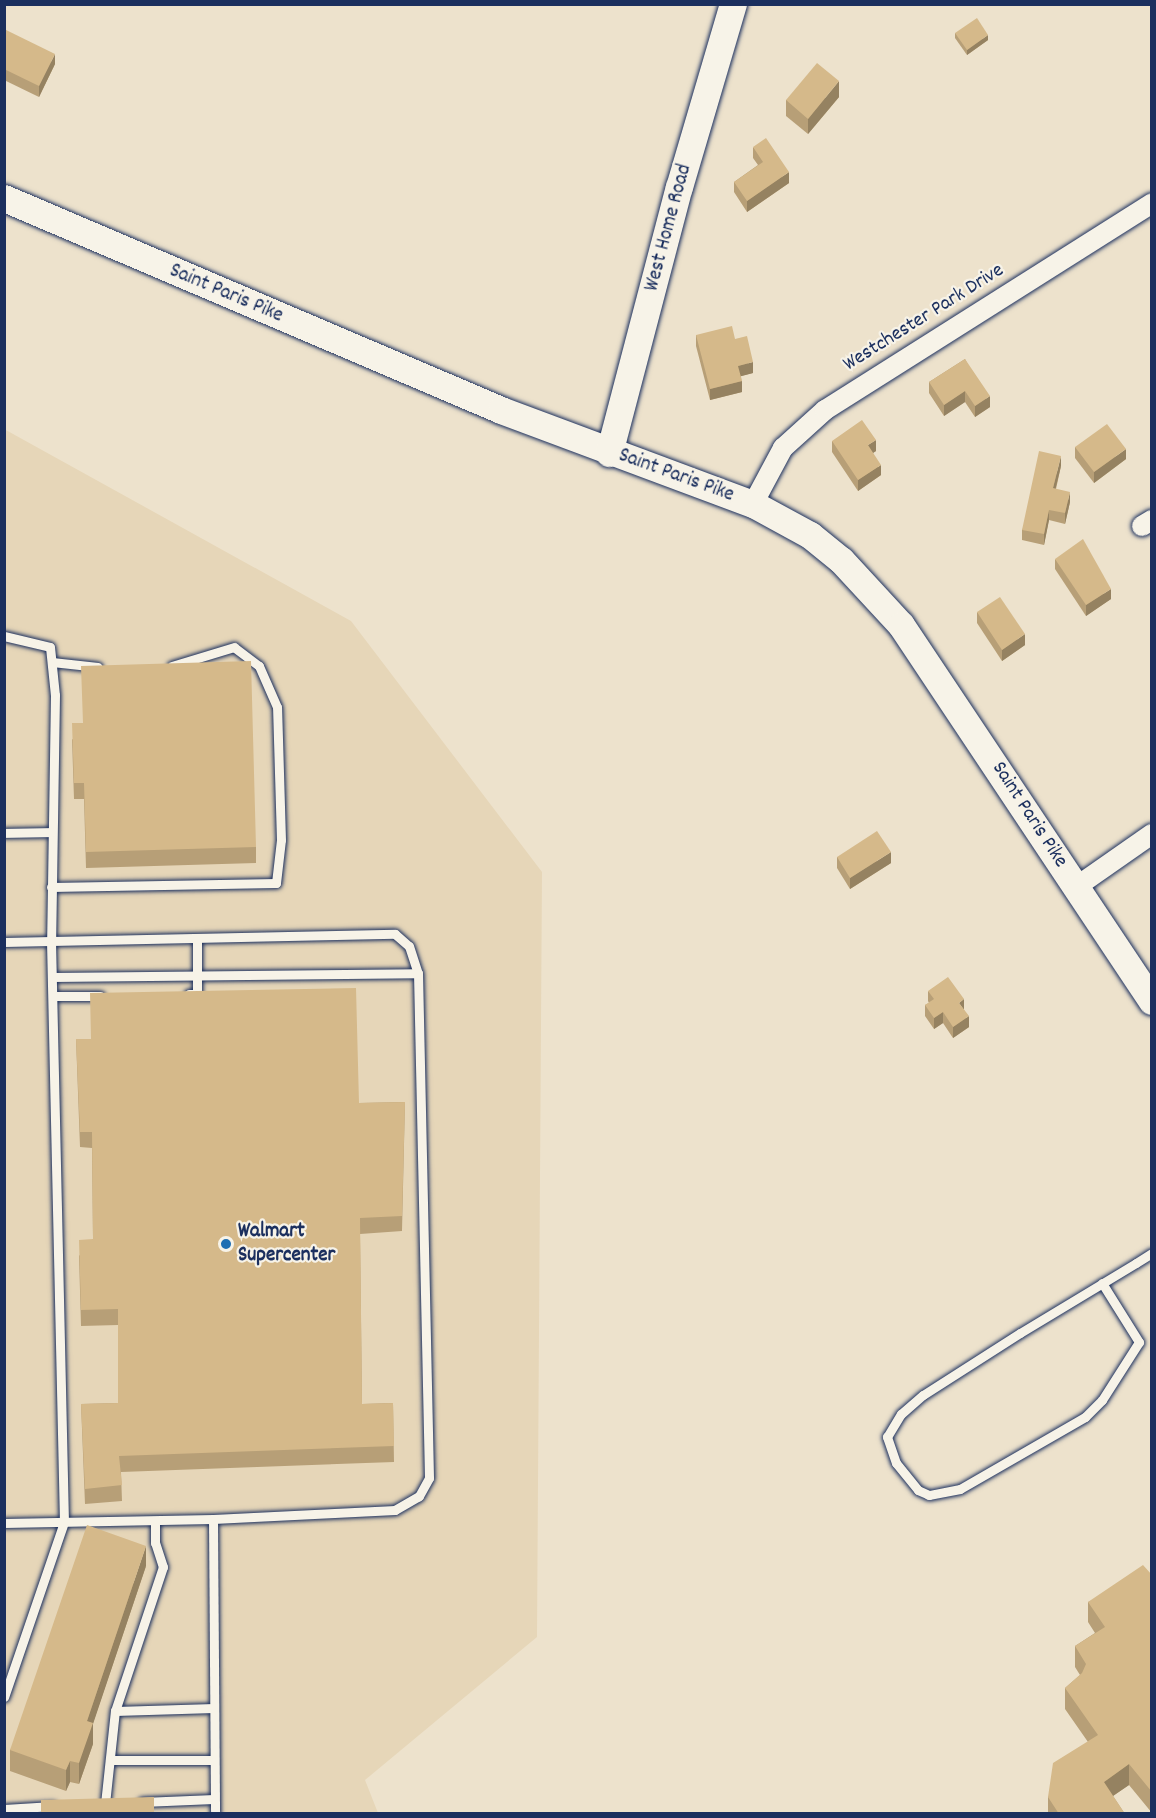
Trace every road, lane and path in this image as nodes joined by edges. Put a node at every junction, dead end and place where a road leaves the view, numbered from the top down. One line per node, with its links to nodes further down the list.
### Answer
1 (733, 4): 4 (street, West Home Road)
2 (4, 198): 4 (street, Saint Paris Pike)
3 (1150, 205): 5 (street, Westchester Park Drive)
4 (609, 453): 5 (street, Saint Paris Pike)
5 (753, 504): 14 (street, Saint Paris Pike)
6 (4, 636): 7 (lane)
7 (52, 662): 8 (lane); 10 (lane)
8 (111, 668)
9 (156, 668): 13 (lane)
10 (51, 832): 11 (lane); 13 (lane)
11 (4, 833)
12 (1152, 834): 14 (street)
13 (51, 887): 16 (lane)
14 (1076, 887): 24 (street, Saint Paris Pike)
15 (197, 938): 16 (lane); 18 (lane); 19 (lane)
16 (51, 941): 17 (lane); 20 (lane)
17 (4, 942)
18 (418, 973): 19 (lane); 27 (lane)
19 (197, 976): 20 (lane); 21 (lane)
20 (52, 977): 22 (lane)
21 (176, 994)
22 (53, 996): 23 (lane); 30 (lane)
23 (108, 996)
24 (1152, 1001)
25 (1152, 1253): 26 (lane)
26 (1102, 1284): 26 (lane)
27 (213, 1519): 28 (lane); 32 (lane)
28 (155, 1521): 30 (lane); 33 (lane)
29 (4, 1522): 30 (lane)
30 (64, 1522): 31 (lane)
31 (4, 1697)
32 (214, 1708): 33 (lane); 35 (lane)
33 (115, 1711): 34 (lane)
34 (110, 1760): 35 (lane); 40 (lane)
35 (214, 1760): 36 (lane)
36 (214, 1798): 38 (lane); 43 (lane)
37 (116, 1803): 40 (lane)
38 (127, 1803)
39 (94, 1804): 40 (lane)
40 (105, 1804)
41 (61, 1806): 42 (lane)
42 (4, 1809)
43 (214, 1814)

